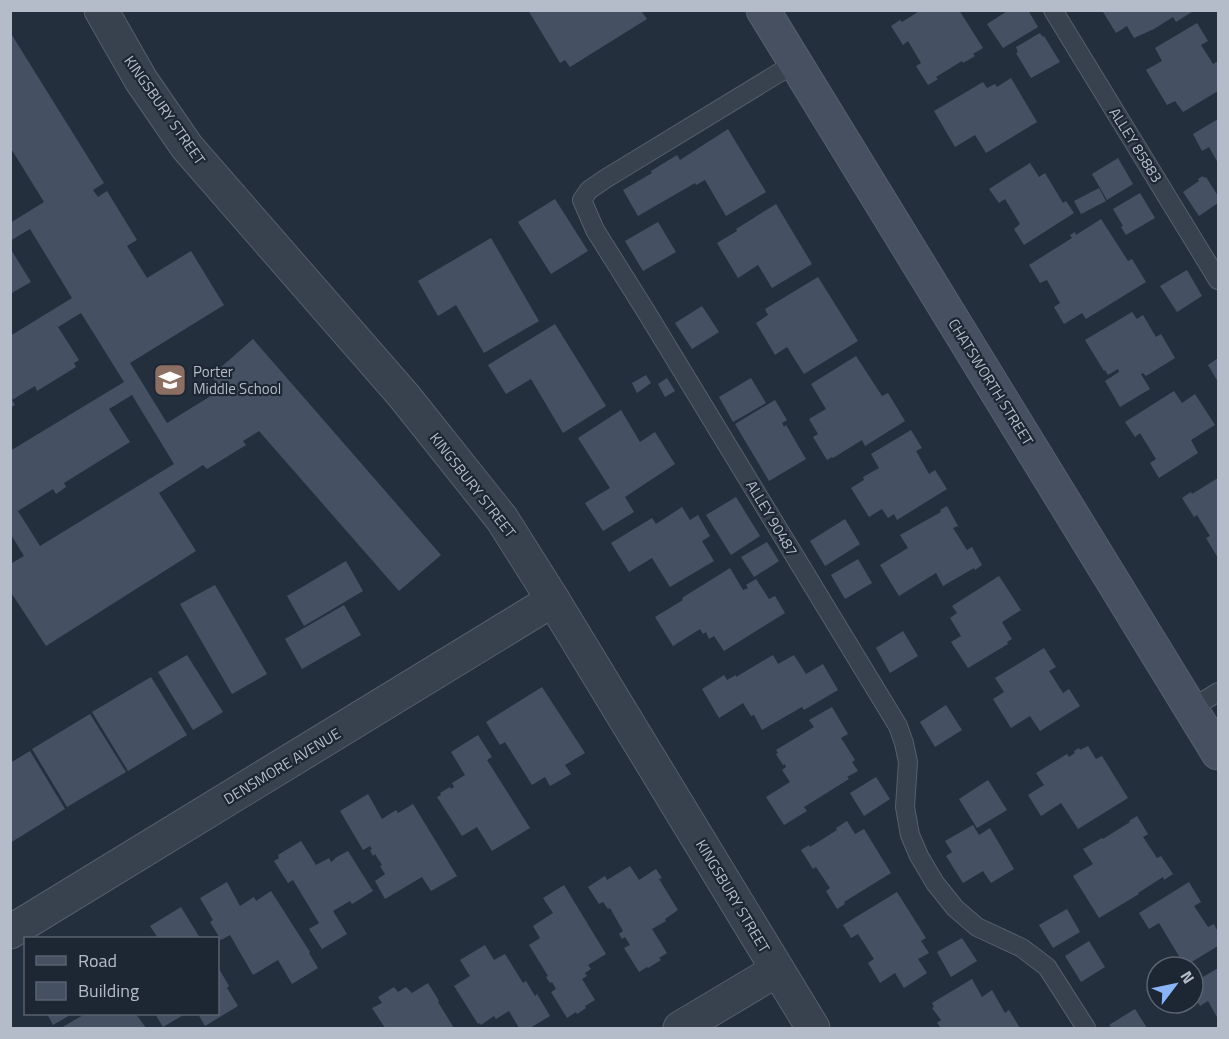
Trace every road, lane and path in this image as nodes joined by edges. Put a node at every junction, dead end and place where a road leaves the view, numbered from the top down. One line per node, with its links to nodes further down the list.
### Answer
1 (101, 10): 6 (street, KINGSBURY STREET)
2 (762, 10): 4 (main road, CHATSWORTH STREET)
3 (1053, 10): 5 (lane, ALLEY 85883)
4 (795, 63): 7 (main road, CHATSWORTH STREET); 13 (lane, ALLEY 90487)
5 (1218, 280)
6 (553, 600): 9 (street, DENSMORE AVENUE); 10 (street, KINGSBURY STREET)
7 (1205, 700): 8 (main road, CHATSWORTH STREET)
8 (1218, 753)
9 (10, 932)
10 (777, 969): 11 (street); 12 (street, KINGSBURY STREET)
11 (680, 1029)
12 (813, 1029)
13 (1086, 1029)

